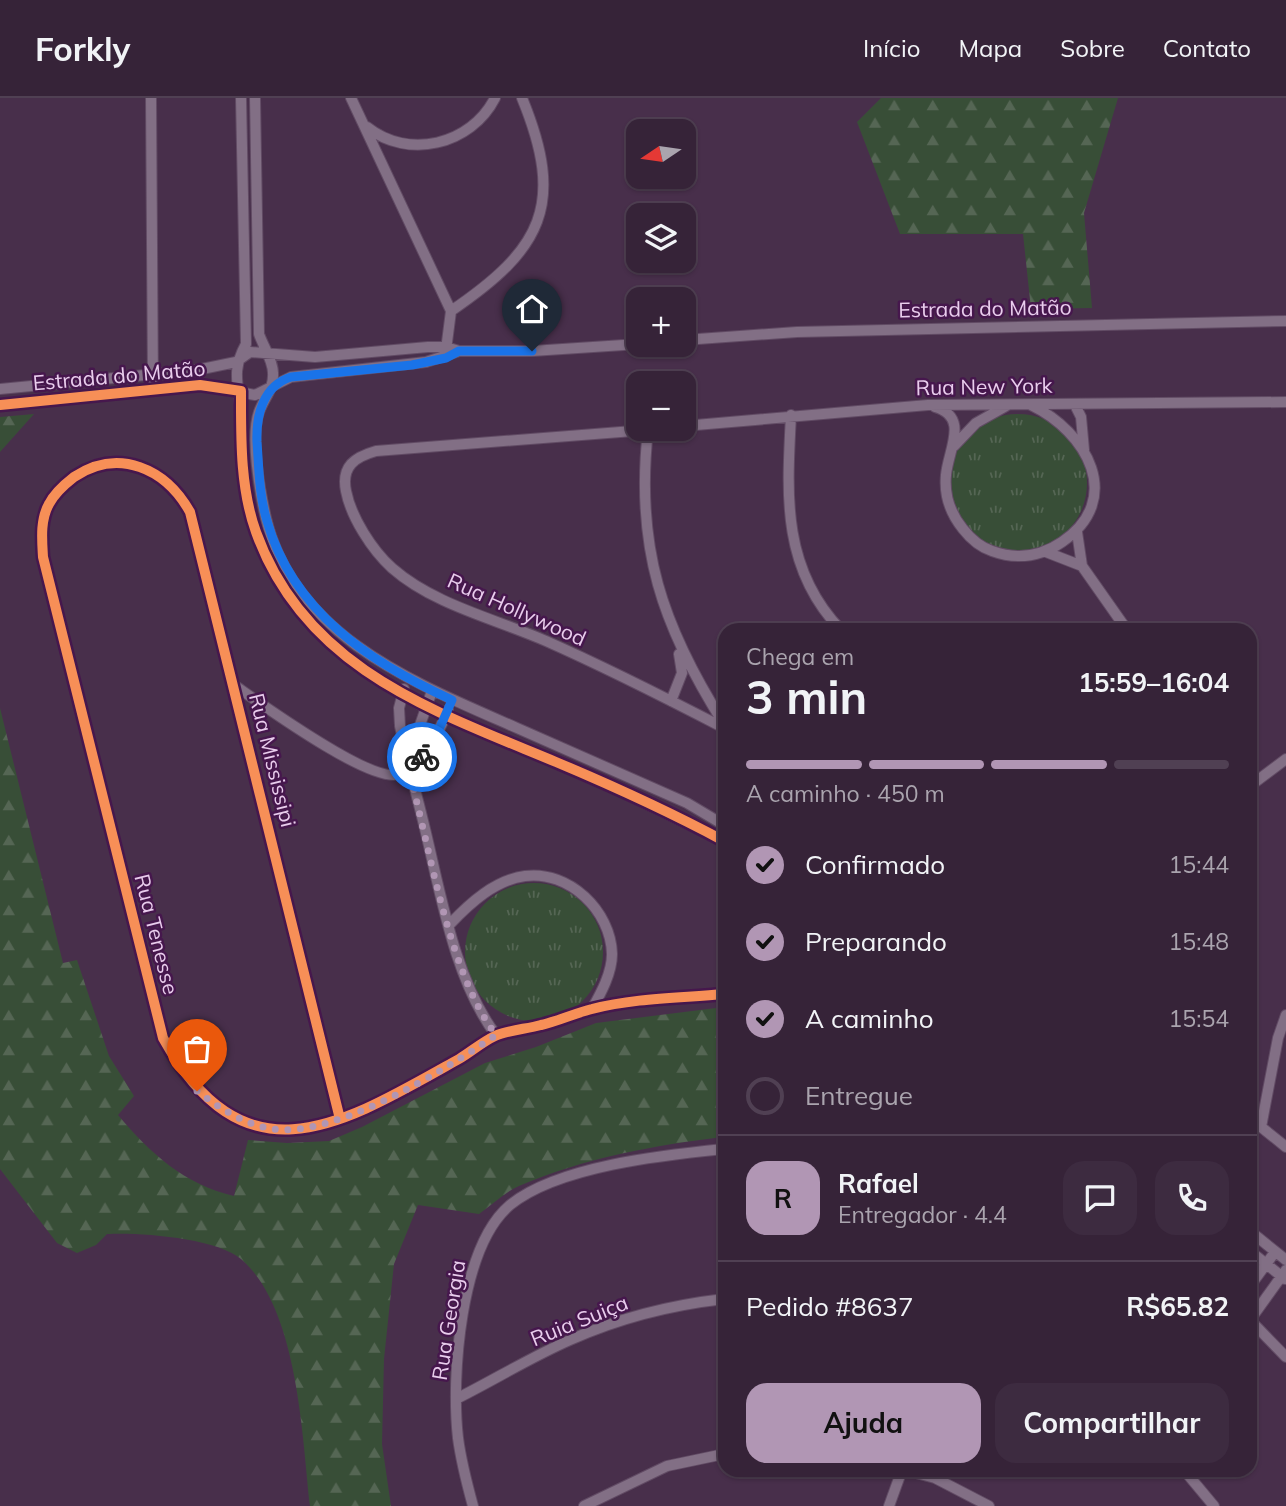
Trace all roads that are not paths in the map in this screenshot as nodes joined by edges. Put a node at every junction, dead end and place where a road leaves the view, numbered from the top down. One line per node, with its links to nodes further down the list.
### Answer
1 (151, 98): 15 (street)
2 (241, 98): 14 (street)
3 (255, 98): 13 (street)
4 (351, 98): 7 (street)
5 (495, 98): 7 (street)
6 (522, 98): 8 (street)
7 (364, 125): 8 (street)
8 (450, 312): 12 (street)
9 (1286, 321): 10 (street, Estrada do Matão)
10 (696, 339)
11 (626, 345): 12 (street)
12 (446, 352): 13 (street); 16 (street, Estrada do Matão)
13 (265, 354): 14 (street); 16 (street)
14 (236, 362): 15 (street, Estrada do Matão); 19 (street)
15 (152, 374): 17 (street, Estrada do Matão); 18 (street)
16 (271, 388): 19 (street, Estrada do Matão); 39 (street)
17 (0, 389)
18 (153, 391): 19 (street, Estrada do Matão); 24 (street, Estrada do Matão)
19 (241, 391): 42 (street)
20 (1286, 402): 23 (street, Rua New York)
21 (1026, 403): 22 (street, Rua New York); 23 (street, Rua New York); 31 (street)
22 (1010, 404): 25 (street, Rua New York); 30 (street)
23 (1075, 404): 31 (street)
24 (0, 405)
25 (928, 405): 26 (street, Rua New York); 30 (street)
26 (791, 415): 27 (street, Rua New York); 36 (street)
27 (696, 425)
28 (626, 431): 44 (street, Rua Hollywood)
29 (650, 441): 38 (street, Rua Hollywood)
30 (952, 449): 34 (street)
31 (1084, 450): 33 (street)
32 (106, 463): 40 (street, Rua Mississipi); 59 (street, Rua Tenesse)
33 (1077, 531): 34 (street); 35 (street)
34 (1046, 552): 35 (street)
35 (1082, 566): 37 (street)
36 (836, 623)
37 (1122, 623)
38 (678, 646): 44 (street); 47 (street, Rua Hollywood)
39 (409, 680): 41 (street); 42 (street)
40 (234, 685): 50 (street); 59 (street, Rua Mississipi)
41 (432, 691): 43 (street); 45 (street)
42 (402, 694): 45 (street); 50 (street)
43 (452, 700): 46 (street); 52 (street)
44 (671, 701): 48 (street, Rua Hollywood)
45 (426, 708): 46 (street); 50 (street)
46 (445, 716): 50 (street); 53 (street)
47 (718, 716)
48 (718, 723)
49 (1286, 759): 51 (street)
50 (408, 764): 54 (street)
51 (1257, 781)
52 (718, 821)
53 (718, 838)
54 (450, 924): 56 (street); 58 (street)
55 (718, 995): 56 (street, Rua Tenesse)
56 (592, 1009): 58 (street, Rua Tenesse)
57 (1286, 1015): 61 (street)
58 (496, 1035): 59 (street, Rua Tenesse)
59 (340, 1119)
60 (1257, 1124): 61 (street)
61 (1261, 1127): 62 (street)
62 (1286, 1147)
63 (718, 1150): 75 (street, Rua Georgia)
64 (1257, 1237): 65 (street)
65 (1275, 1252): 67 (street); 68 (street)
66 (1257, 1257): 68 (street)
67 (1286, 1260)
68 (1266, 1264): 69 (street); 70 (street)
69 (1257, 1276)
70 (1285, 1276): 72 (street)
71 (718, 1300): 75 (street, Ruia Suiça)
72 (1257, 1311)
73 (1257, 1327): 74 (street)
74 (1286, 1357)
75 (456, 1399): 81 (street, Rua Georgia)
76 (718, 1455): 82 (street)
77 (901, 1477): 83 (street)
78 (931, 1477): 80 (street)
79 (1190, 1477): 85 (street)
80 (935, 1478): 84 (street)
81 (473, 1506)
82 (584, 1506)
83 (889, 1506)
84 (989, 1506)
85 (1214, 1506)

